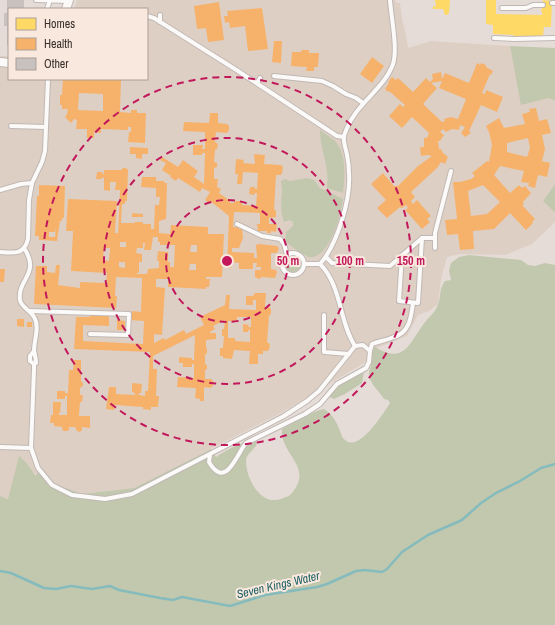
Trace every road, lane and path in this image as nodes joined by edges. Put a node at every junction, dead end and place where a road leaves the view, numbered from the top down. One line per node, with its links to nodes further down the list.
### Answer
1 (36, 0): 2 (lane)
2 (50, 0): 3 (lane)
3 (69, 0)
4 (390, 0): 18 (lane)
5 (543, 5): 6 (lane)
6 (502, 8)
7 (160, 15): 9 (lane)
8 (148, 16): 9 (lane)
9 (160, 22): 13 (lane)
10 (494, 38): 11 (lane)
11 (555, 38)
12 (240, 65): 13 (lane)
13 (238, 71): 17 (lane)
14 (274, 76): 18 (lane)
15 (260, 78): 17 (lane)
16 (48, 80): 22 (lane)
17 (257, 83): 20 (lane)
18 (362, 104): 23 (lane)
19 (304, 109): 20 (lane)
20 (301, 113): 23 (lane)
21 (12, 126): 22 (lane)
22 (46, 128): 25 (lane)
23 (344, 137): 35 (lane)
24 (451, 170): 29 (lane)
25 (32, 183): 26 (lane); 30 (lane)
26 (0, 190)
27 (237, 224): 33 (lane)
28 (422, 238): 29 (lane); 34 (lane); 38 (lane)
29 (435, 238): 31 (lane)
30 (24, 248): 32 (lane); 39 (lane)
31 (435, 248)
32 (0, 252)
33 (287, 255): 36 (lane); 36 (lane)
34 (402, 255): 35 (lane); 38 (lane)
35 (326, 257): 37 (lane)
36 (304, 264): 37 (lane)
37 (320, 264): 42 (lane)
38 (413, 303): 43 (lane)
39 (30, 312): 41 (lane); 46 (lane)
40 (324, 315): 44 (lane)
41 (90, 334)
42 (355, 346): 43 (lane); 44 (lane)
43 (370, 350): 47 (lane)
44 (349, 354): 47 (lane)
45 (0, 447): 46 (lane)
46 (31, 448): 47 (lane)
47 (210, 455)

